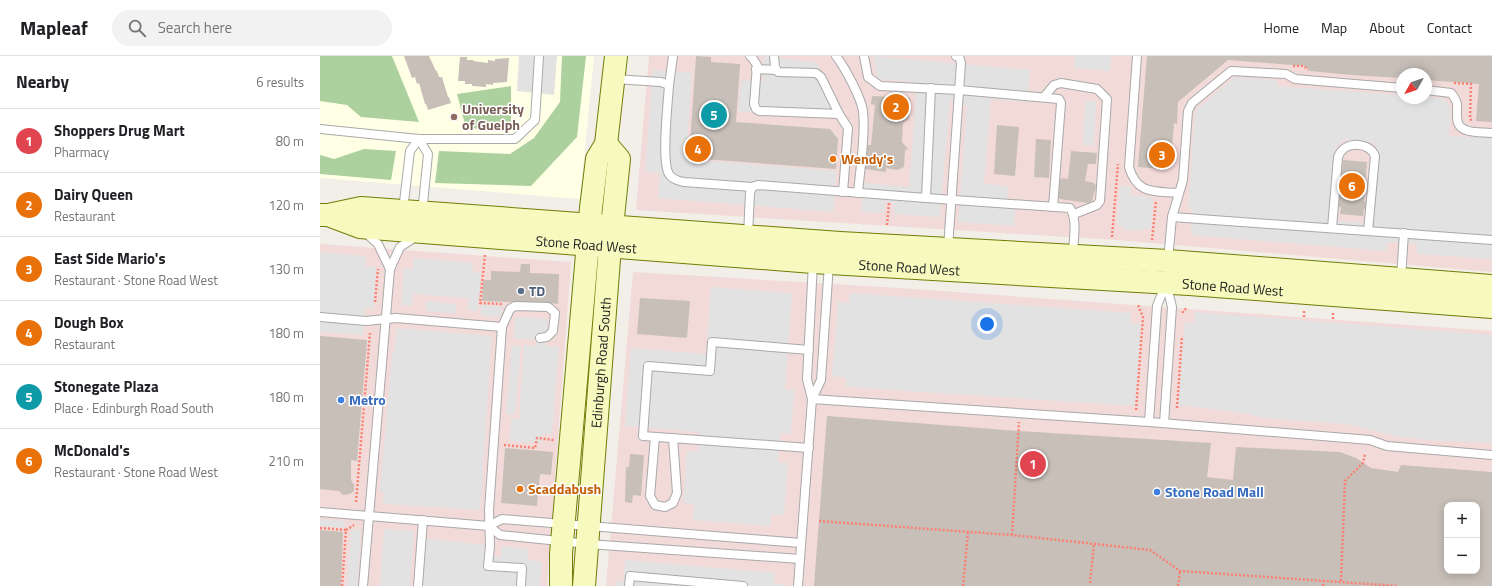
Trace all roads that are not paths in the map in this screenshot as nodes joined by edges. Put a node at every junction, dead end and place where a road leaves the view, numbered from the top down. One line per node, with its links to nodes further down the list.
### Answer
1 (539, 56): 22 (lane)
2 (616, 56): 12 (main road, Edinburgh Road South)
3 (674, 56): 13 (lane)
4 (774, 56): 11 (lane)
5 (836, 56): 26 (lane)
6 (864, 56): 15 (lane)
7 (956, 56): 16 (lane)
8 (1137, 56): 27 (lane)
9 (752, 57): 10 (lane)
10 (756, 69): 11 (lane); 19 (lane)
11 (776, 70): 19 (lane)
12 (613, 79): 13 (lane); 23 (main road, Edinburgh Road South)
13 (669, 85): 24 (lane)
14 (1396, 87): 27 (lane)
15 (931, 88): 16 (lane); 28 (lane)
16 (959, 90): 18 (lane); 29 (lane)
17 (1432, 91): 21 (lane)
18 (1044, 97): 30 (lane); 31 (lane)
19 (839, 114): 25 (lane)
20 (320, 129): 22 (lane)
21 (1492, 133)
22 (419, 139): 34 (lane); 34 (lane)
23 (606, 144): 39 (main road, Edinburgh Road South); 40 (main road, Edinburgh Road South)
24 (752, 187): 25 (lane); 41 (lane)
25 (843, 192): 26 (lane)
26 (858, 193): 28 (lane)
27 (1178, 193): 33 (lane)
28 (926, 198): 29 (lane)
29 (952, 200): 30 (lane); 44 (lane)
30 (1054, 207): 31 (lane)
31 (1074, 214): 45 (lane)
32 (324, 215): 34 (main road, Stone Road West); 35 (main road, Stone Road West)
33 (1172, 217): 36 (lane); 48 (lane)
34 (415, 223): 35 (main road, Stone Road West); 39 (main road, Stone Road West); 47 (lane)
35 (360, 227): 47 (lane)
36 (1332, 228): 37 (lane); 37 (lane)
37 (1368, 231): 38 (lane)
38 (1404, 233): 42 (lane); 49 (lane)
39 (588, 234): 40 (main road, Stone Road West); 69 (main road, Edinburgh Road South)
40 (611, 236): 41 (main road, Stone Road West); 46 (main road, Stone Road West); 70 (main road, Edinburgh Road South)
41 (748, 236): 43 (main road, Stone Road West)
42 (1492, 240)
43 (840, 243): 44 (main road, Stone Road West); 46 (main road)
44 (948, 249): 45 (main road, Stone Road West)
45 (1072, 255): 48 (main road, Stone Road West)
46 (821, 263): 48 (main road, Stone Road West); 57 (lane); 58 (lane)
47 (390, 269): 54 (lane)
48 (1167, 272): 49 (main road, Stone Road West); 51 (main road, Stone Road West); 59 (lane); 60 (lane)
49 (1401, 279): 50 (main road, Stone Road West); 51 (main road)
50 (1492, 286)
51 (1378, 298): 52 (main road, Stone Road West)
52 (1492, 307)
53 (320, 317): 54 (lane)
54 (385, 319): 55 (lane); 66 (lane)
55 (502, 327): 56 (lane); 68 (lane)
56 (540, 338)
57 (809, 350): 58 (lane); 61 (lane)
58 (812, 399): 59 (lane); 63 (lane)
59 (1149, 422): 60 (lane)
60 (1164, 423): 64 (lane)
61 (655, 437): 62 (lane); 62 (lane)
62 (673, 438): 63 (lane)
63 (809, 448): 71 (lane)
64 (1492, 455)
65 (320, 512): 66 (lane)
66 (369, 516): 67 (lane); 74 (lane)
67 (423, 520): 68 (lane); 75 (lane)
68 (489, 526): 69 (lane); 69 (lane); 76 (lane)
69 (563, 532): 70 (lane); 70 (lane); 77 (main road, Edinburgh Road South)
70 (588, 535): 71 (lane); 72 (lane); 78 (main road, Edinburgh Road South)
71 (801, 543): 72 (lane)
72 (800, 559): 81 (lane)
73 (701, 584): 79 (lane); 80 (lane)
74 (362, 586)
75 (418, 586)
76 (521, 586)
77 (561, 586)
78 (584, 586)
79 (629, 586)
80 (743, 586)
81 (798, 586)

